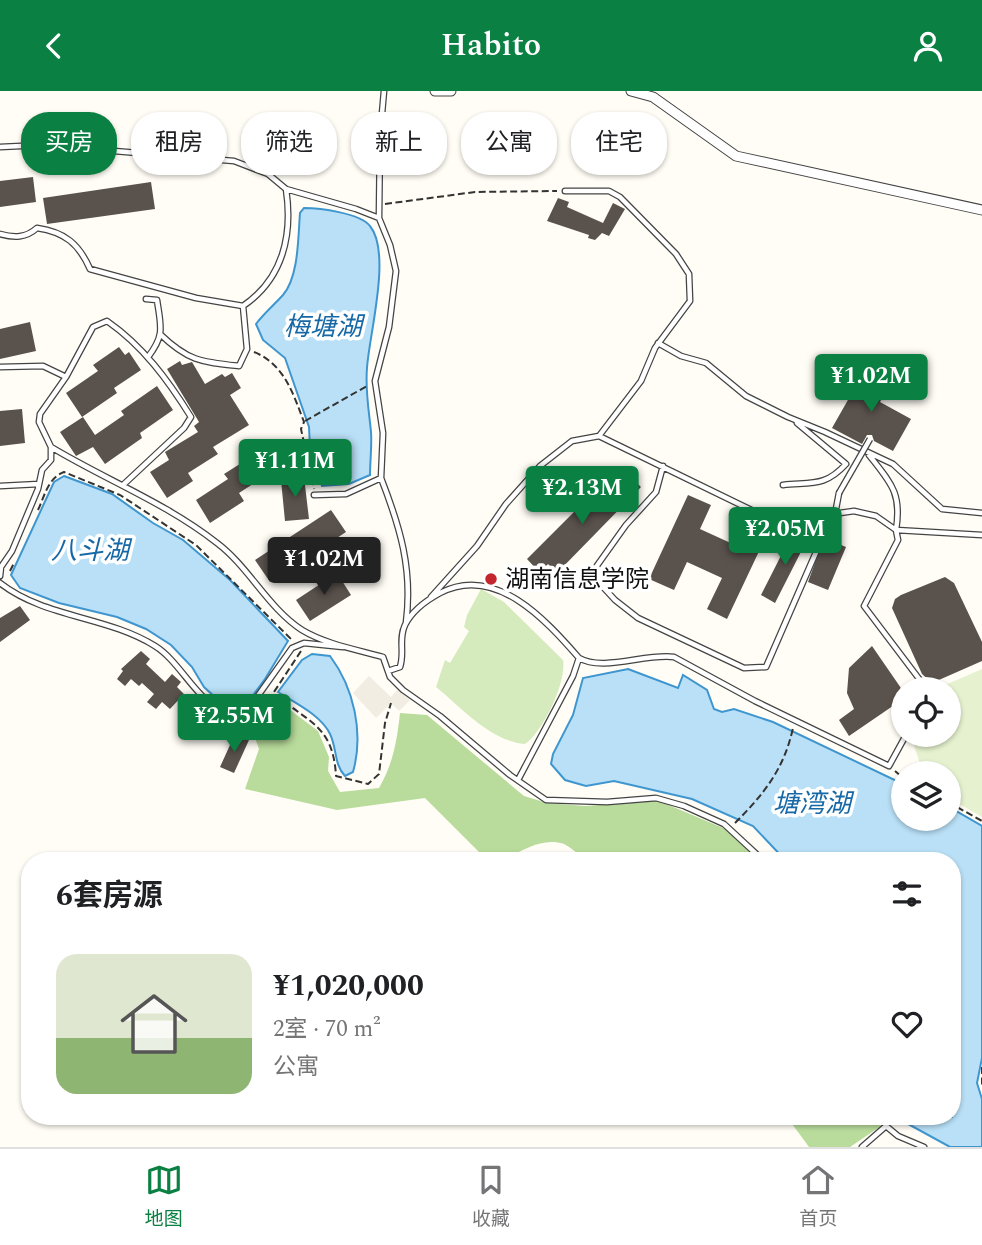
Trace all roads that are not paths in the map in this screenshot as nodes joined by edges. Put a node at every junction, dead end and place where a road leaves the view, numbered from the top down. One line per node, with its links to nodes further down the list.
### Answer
1 (384, 91): 9 (lane)
2 (435, 91): 3 (street)
3 (451, 91)
4 (631, 91): 8 (street)
5 (0, 147): 6 (lane)
6 (286, 189): 9 (lane); 12 (lane)
7 (565, 191): 14 (lane)
8 (982, 210)
9 (379, 219): 24 (lane)
10 (0, 234): 12 (lane)
11 (146, 299): 13 (lane)
12 (243, 306): 13 (lane)
13 (160, 334): 15 (lane)
14 (658, 343): 18 (lane); 19 (lane)
15 (148, 357): 17 (lane); 26 (lane)
16 (0, 367): 17 (lane)
17 (66, 377): 21 (lane)
18 (794, 420): 22 (lane); 27 (lane)
19 (599, 436): 23 (lane); 37 (lane)
20 (870, 439): 31 (lane, bridge)
21 (51, 447): 25 (lane); 26 (lane)
22 (868, 452): 30 (lane); 33 (lane)
23 (663, 466): 32 (lane); 32 (lane)
24 (381, 478): 29 (lane); 38 (lane)
25 (39, 484): 28 (lane); 35 (lane)
26 (123, 485): 39 (lane)
27 (783, 485)
28 (0, 486)
29 (314, 495)
30 (982, 513)
31 (835, 514): 32 (lane); 33 (lane)
32 (820, 516)
33 (896, 530): 34 (lane); 42 (lane)
34 (982, 535)
35 (0, 576)
36 (0, 583): 39 (lane)
37 (431, 597): 38 (lane); 40 (lane)
38 (406, 624): 41 (lane)
39 (351, 647): 41 (lane)
40 (579, 658): 43 (lane); 44 (lane)
41 (388, 671): 44 (lane)
42 (918, 677)
43 (899, 747)
44 (518, 780): 45 (lane)
45 (754, 852)
46 (886, 1126): 47 (lane); 48 (lane)
47 (862, 1147)
48 (924, 1147)

